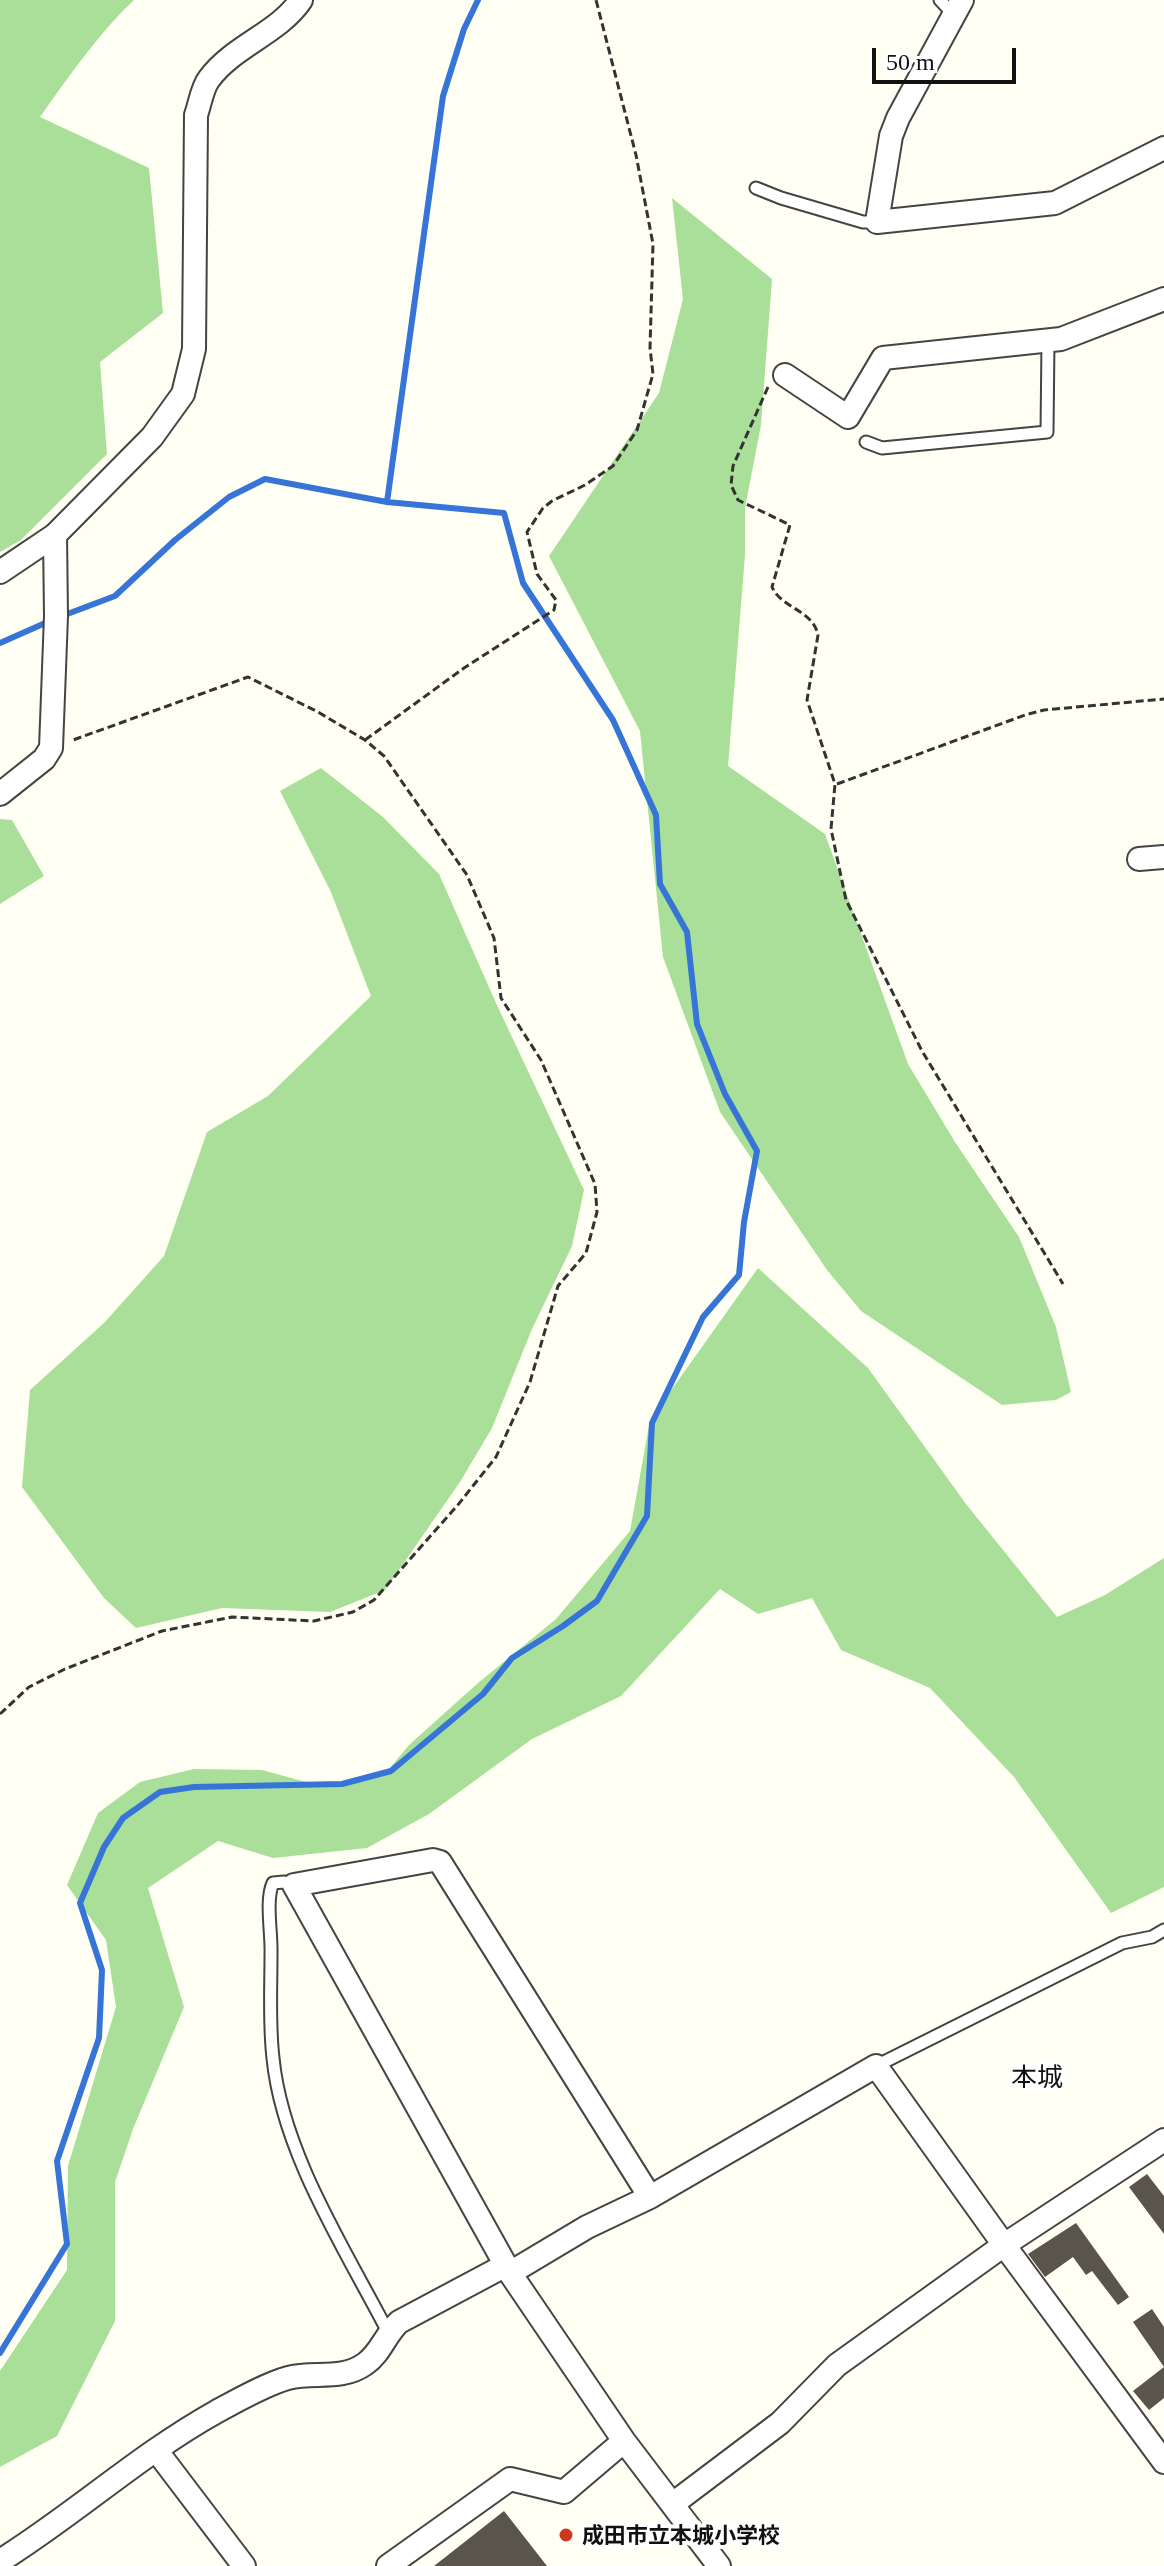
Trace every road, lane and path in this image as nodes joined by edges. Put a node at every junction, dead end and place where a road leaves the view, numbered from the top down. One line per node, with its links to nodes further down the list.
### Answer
1 (301, 0): 11 (street)
2 (596, 0): 14 (path)
3 (952, 5): 6 (street)
4 (1164, 148): 6 (street)
5 (756, 188): 6 (lane)
6 (877, 222)
7 (1164, 299): 8 (street)
8 (1048, 341): 9 (street); 10 (lane)
9 (785, 375): 16 (path)
10 (866, 442)
11 (55, 535): 12 (street); 15 (street)
12 (0, 572)
13 (1164, 699): 16 (path)
14 (365, 740): 15 (path); 21 (path)
15 (51, 748): 17 (street)
16 (835, 784): 20 (path)
17 (0, 794)
18 (1164, 857): 19 (street)
19 (1139, 859)
20 (1063, 1284)
21 (0, 1714)
22 (294, 1885): 26 (street); 28 (street); 29 (lane)
23 (1164, 1930): 24 (lane)
24 (876, 2066): 26 (street); 27 (street)
25 (1164, 2140): 27 (street)
26 (650, 2197): 28 (street)
27 (1004, 2245): 32 (street); 33 (street)
28 (508, 2269): 29 (street); 30 (street)
29 (388, 2332): 31 (street)
30 (624, 2441): 33 (street); 36 (street)
31 (156, 2450): 34 (street); 35 (street)
32 (1164, 2462)
33 (674, 2503): 37 (street)
34 (0, 2561)
35 (244, 2566)
36 (388, 2566)
37 (719, 2566)

